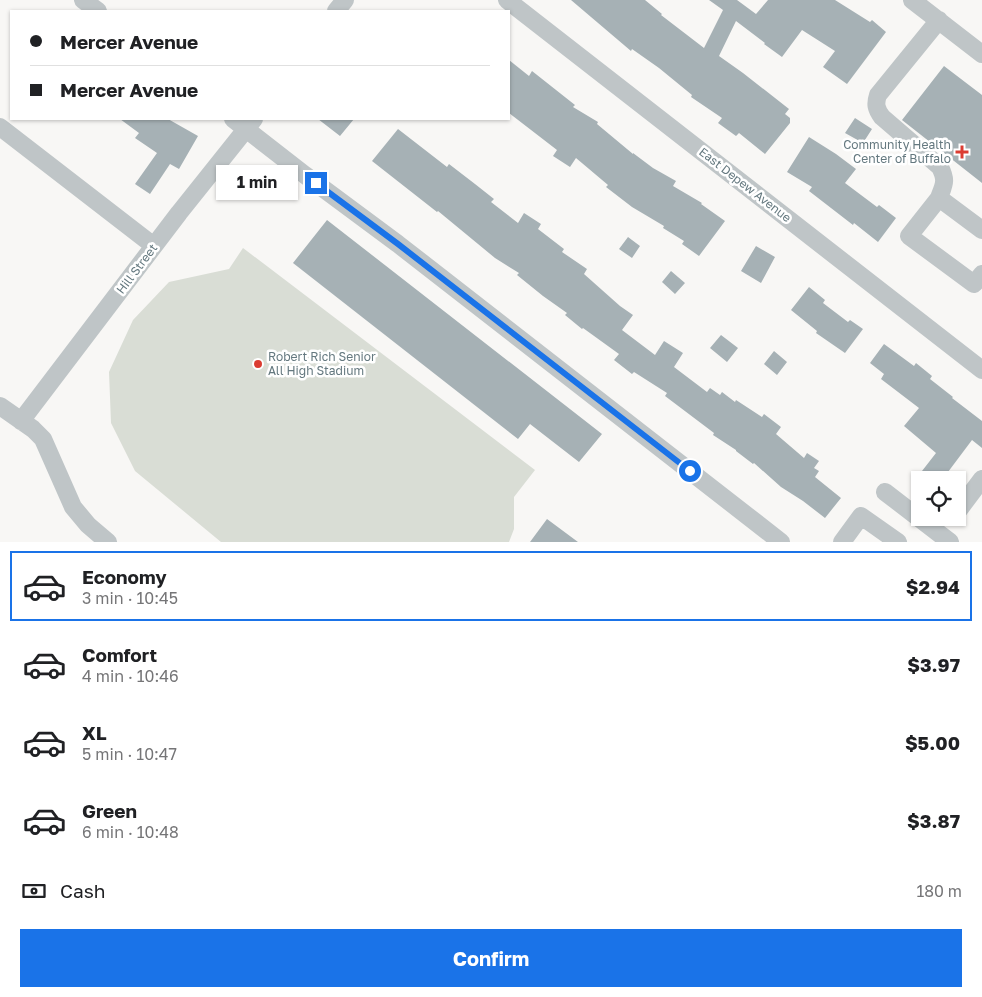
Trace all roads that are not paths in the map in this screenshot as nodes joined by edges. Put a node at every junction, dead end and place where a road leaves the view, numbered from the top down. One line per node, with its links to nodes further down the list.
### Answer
1 (83, 0): 5 (street)
2 (345, 0): 6 (street)
3 (507, 0): 15 (street, East Depew Avenue)
4 (912, 0): 7 (street)
5 (97, 10)
6 (337, 10)
7 (939, 20): 8 (street); 11 (street)
8 (982, 54)
9 (244, 122): 13 (street, Hill Street); 24 (street)
10 (0, 126): 13 (street)
11 (939, 198): 12 (street); 14 (street)
12 (982, 230)
13 (154, 246): 17 (street, Hill Street)
14 (982, 274)
15 (982, 370)
16 (0, 406): 17 (street)
17 (21, 421): 23 (street)
18 (982, 479): 20 (street)
19 (885, 492): 22 (street)
20 (966, 500)
21 (949, 526): 22 (street)
22 (945, 538)
23 (108, 542)
24 (781, 542)
25 (842, 542): 26 (street)
26 (898, 542)

